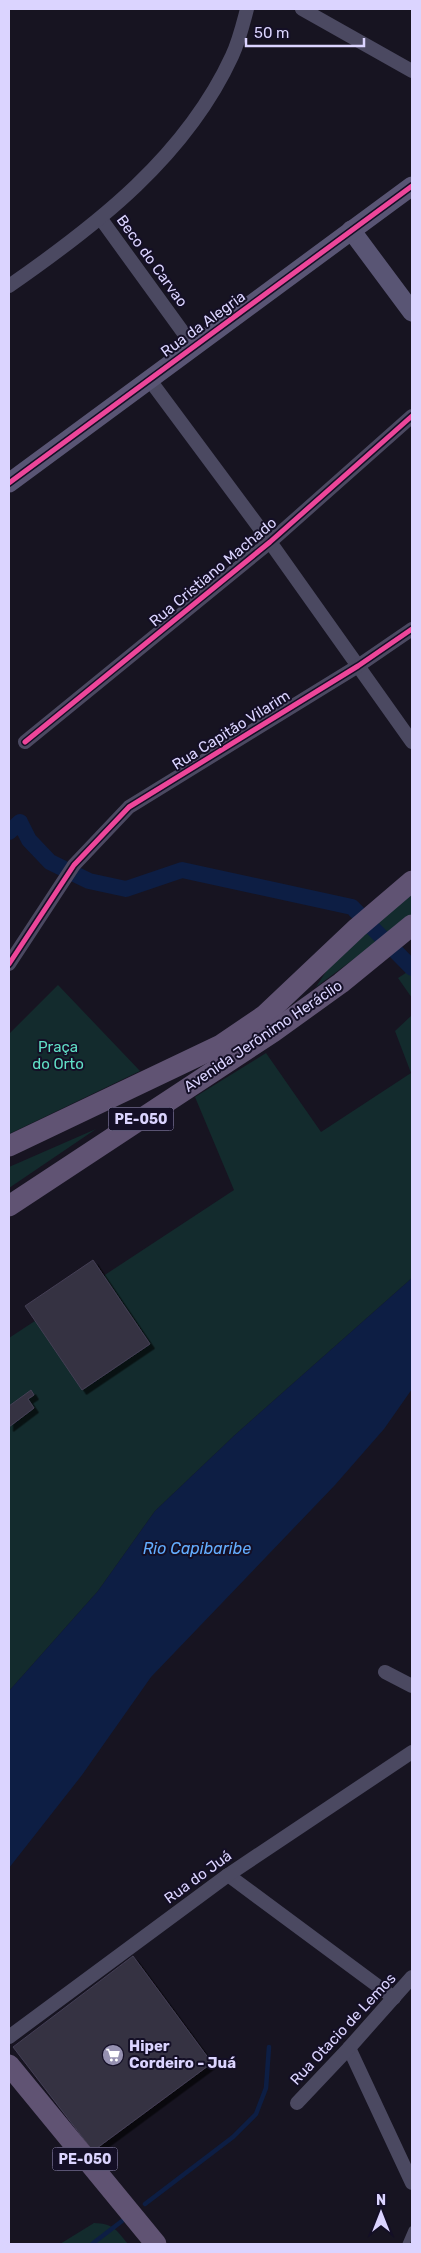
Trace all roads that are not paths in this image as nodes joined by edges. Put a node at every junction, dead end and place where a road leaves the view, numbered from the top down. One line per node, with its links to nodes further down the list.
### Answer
1 (247, 9): 5 (street)
2 (302, 9): 3 (street)
3 (412, 71)
4 (412, 186): 6 (street, Rua da Alegria)
5 (101, 219): 7 (street); 9 (street, Beco do Carvao)
6 (351, 230): 8 (street); 9 (street, Rua da Alegria)
7 (9, 286)
8 (412, 312)
9 (193, 346): 10 (street, Rua da Alegria)
10 (149, 379): 12 (street, Rua da Alegria); 13 (street)
11 (412, 416): 13 (street, Rua Cristiano Machado)
12 (9, 483)
13 (270, 542): 15 (street); 16 (street, Rua Cristiano Machado)
14 (412, 629): 15 (street, Rua Capitão Vilarim)
15 (358, 666): 17 (street); 20 (street, Rua Capitão Vilarim)
16 (25, 742)
17 (412, 742)
18 (412, 882): 21 (main road, Avenida Jerônimo Heráclio / PE-050)
19 (405, 931): 22 (main road, Avenida Jerônimo Heráclio / PE-050)
20 (9, 964)
21 (9, 1146)
22 (9, 1206)
23 (385, 1672): 24 (street)
24 (412, 1686)
25 (412, 1752): 26 (street, Rua do Juá)
26 (228, 1875): 28 (street); 29 (street, Rua do Juá)
27 (412, 1977): 28 (street, Rua Otacio de Lemos)
28 (394, 1998): 30 (street, Rua Otacio de Lemos)
29 (9, 2037)
30 (349, 2048): 32 (street, Rua Otacio de Lemos); 33 (street)
31 (11, 2071): 35 (main road, PE-050)
32 (297, 2102)
33 (412, 2183)
34 (412, 2230): 36 (lane)
35 (156, 2244)
36 (406, 2244)

